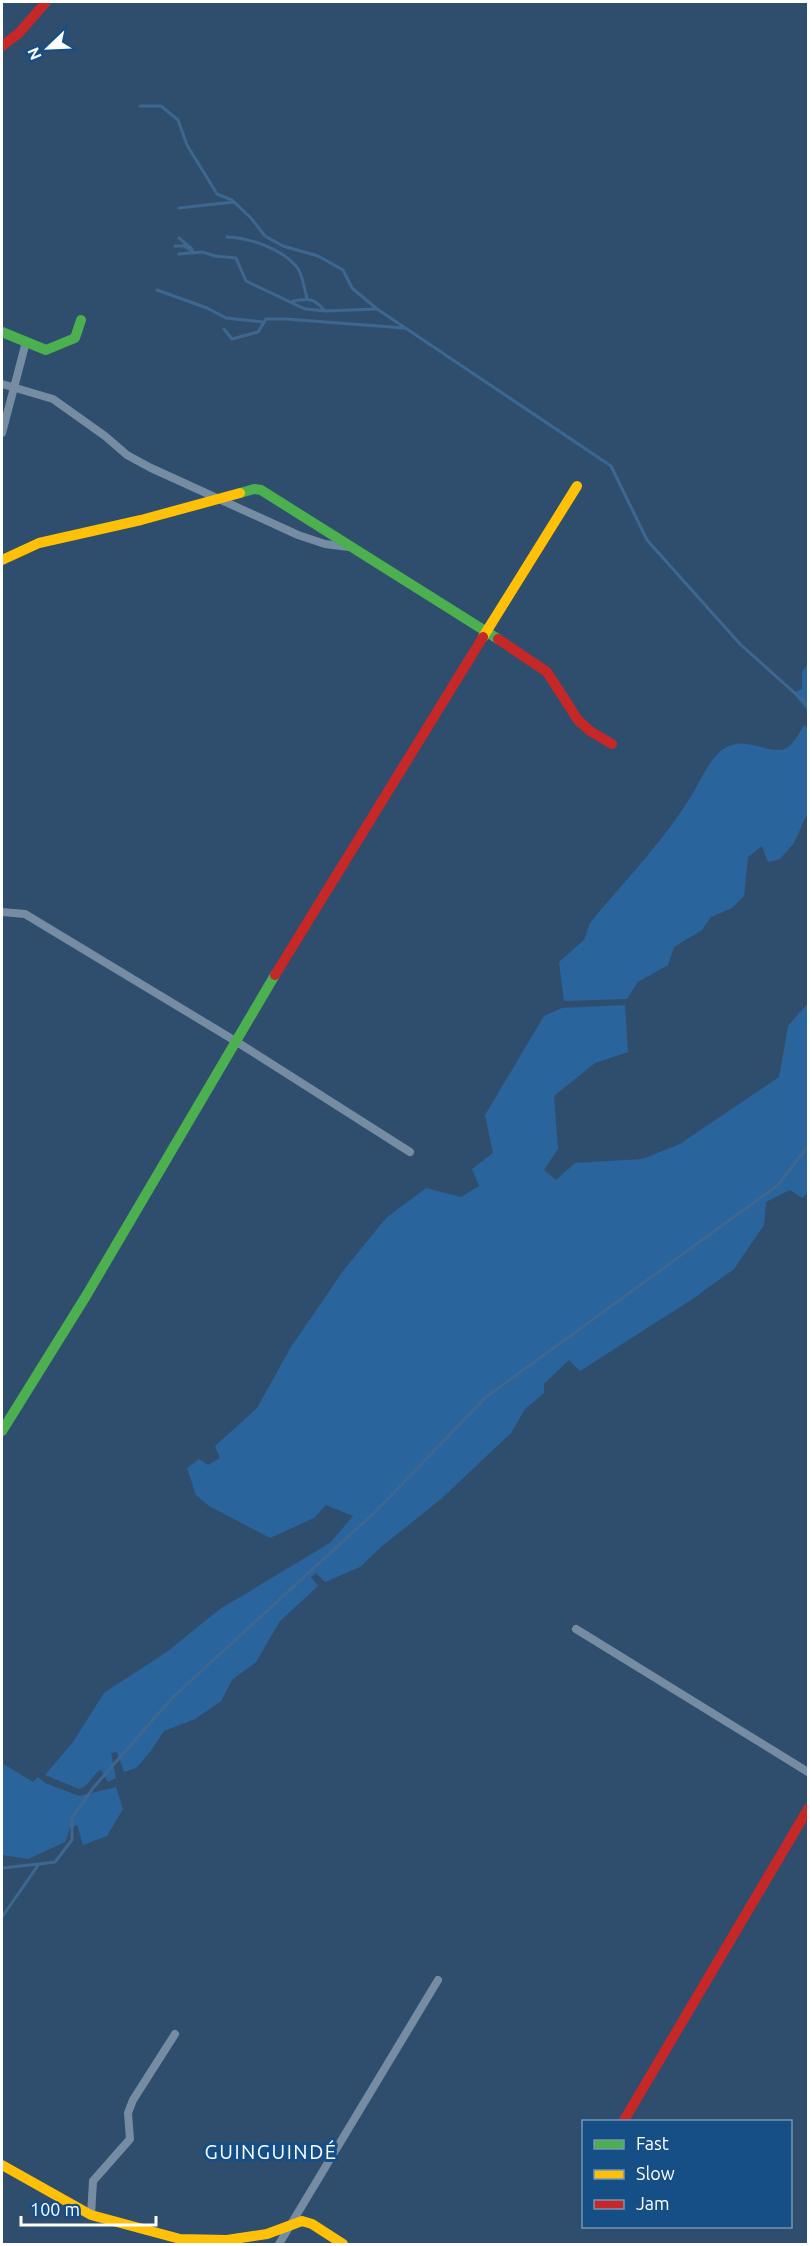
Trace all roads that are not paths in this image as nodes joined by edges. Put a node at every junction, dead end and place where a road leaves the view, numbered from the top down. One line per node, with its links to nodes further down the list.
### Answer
1 (46, 2): 2 (street)
2 (2, 46)
3 (81, 320): 5 (street)
4 (2, 332): 5 (street)
5 (26, 342): 7 (street)
6 (2, 384): 7 (street)
7 (13, 388): 8 (street); 10 (street)
8 (2, 433)
9 (577, 486): 13 (street)
10 (219, 500): 11 (street); 11 (street); 12 (street)
11 (352, 548): 13 (street)
12 (2, 560)
13 (486, 632): 14 (street); 16 (street)
14 (612, 744)
15 (2, 912): 16 (street)
16 (237, 1042): 17 (street); 18 (street)
17 (410, 1152)
18 (2, 1431)
19 (576, 1629): 20 (street)
20 (808, 1772)
21 (808, 1809): 24 (street)
22 (438, 1980): 27 (street)
23 (175, 2034): 26 (street)
24 (624, 2120)
25 (2, 2166): 26 (street)
26 (90, 2216): 27 (street)
27 (290, 2226): 28 (street); 29 (street)
28 (279, 2244)
29 (343, 2244)

